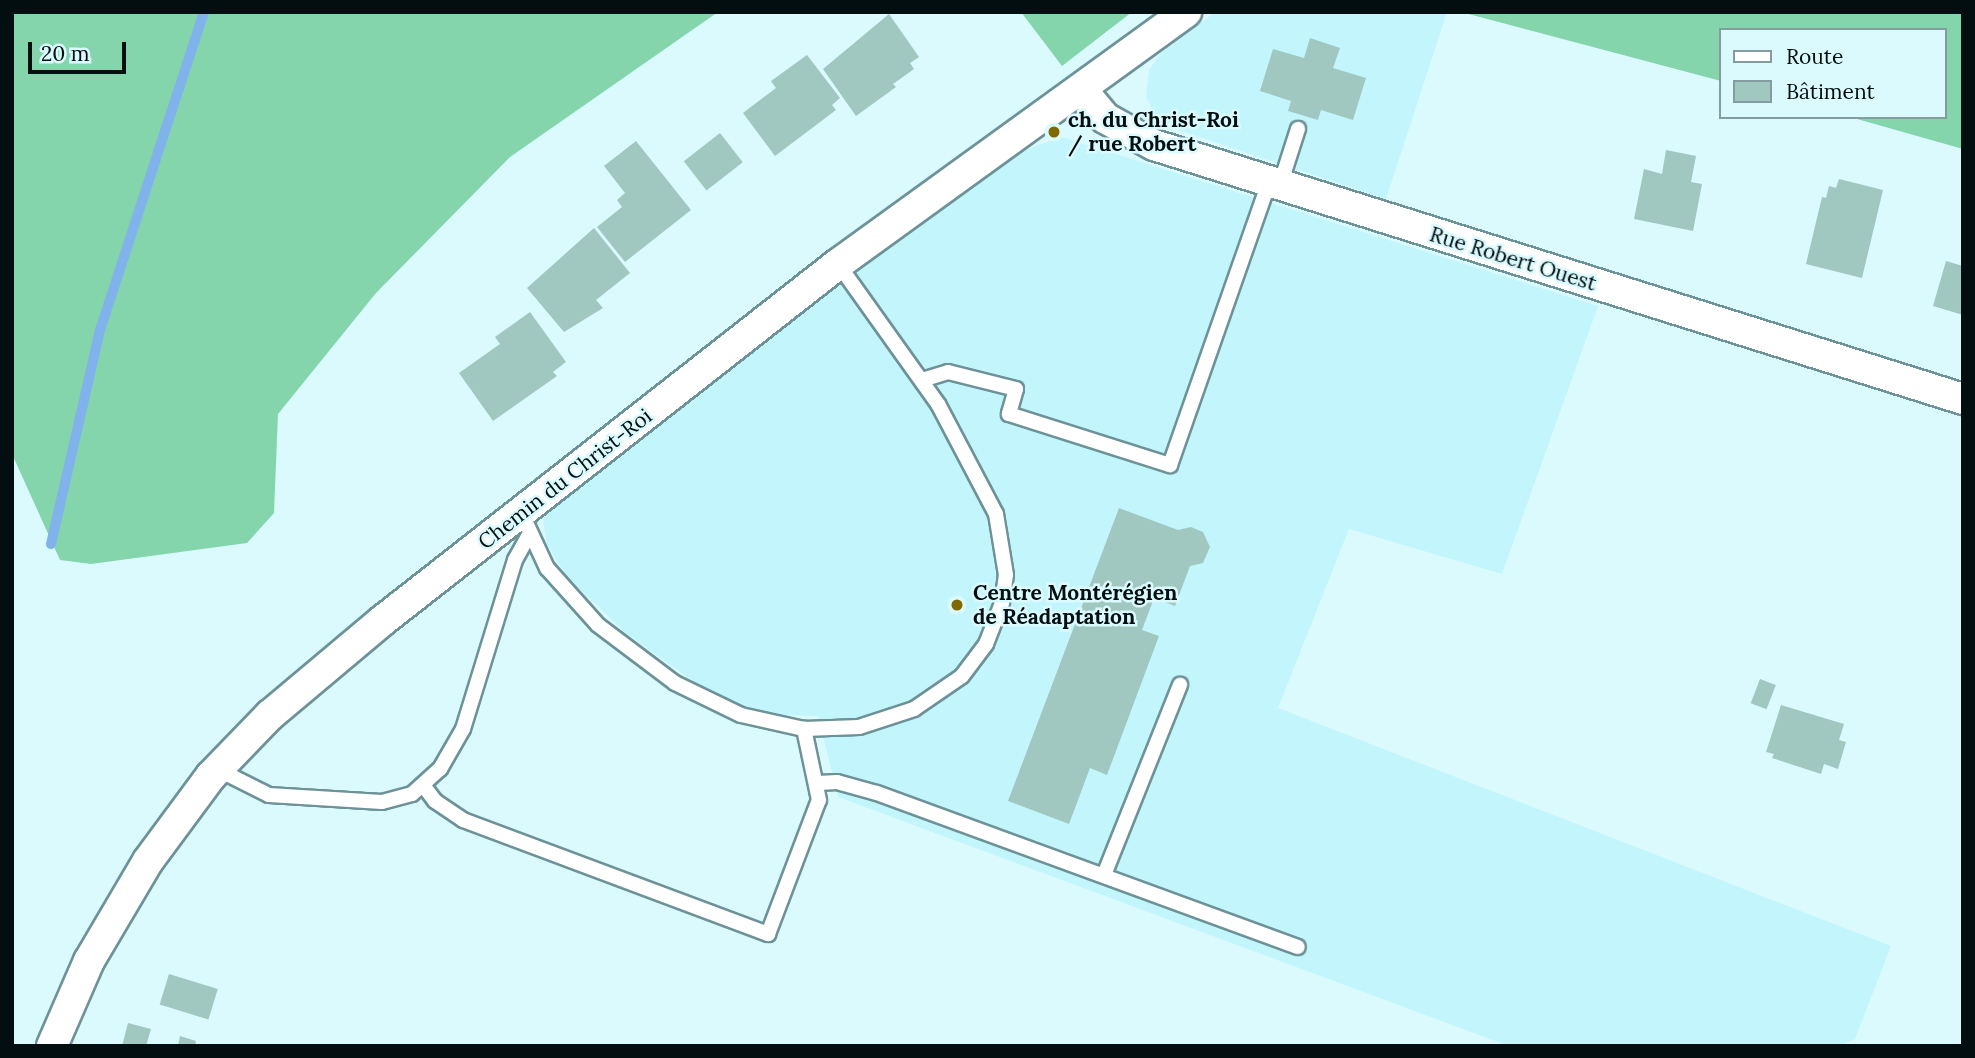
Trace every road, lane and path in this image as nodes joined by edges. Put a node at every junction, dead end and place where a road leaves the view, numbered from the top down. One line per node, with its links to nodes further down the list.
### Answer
1 (1186, 12): 2 (street, Chemin du Christ-Roi)
2 (1081, 89): 4 (street, Rue Robert Ouest); 5 (street, Chemin du Christ-Roi)
3 (1298, 129): 4 (lane)
4 (1274, 183): 6 (lane); 7 (street, Rue Robert Ouest)
5 (838, 264): 6 (lane); 8 (street, Chemin du Christ-Roi)
6 (922, 380): 10 (lane)
7 (1963, 399)
8 (526, 523): 10 (lane); 11 (street, Chemin du Christ-Roi); 13 (lane)
9 (1180, 685): 14 (lane)
10 (804, 729): 12 (lane)
11 (217, 769): 13 (lane); 16 (street, Chemin du Christ-Roi)
12 (818, 783): 13 (lane); 14 (lane)
13 (423, 785)
14 (1104, 875): 15 (lane)
15 (1298, 947)
16 (52, 1046)

